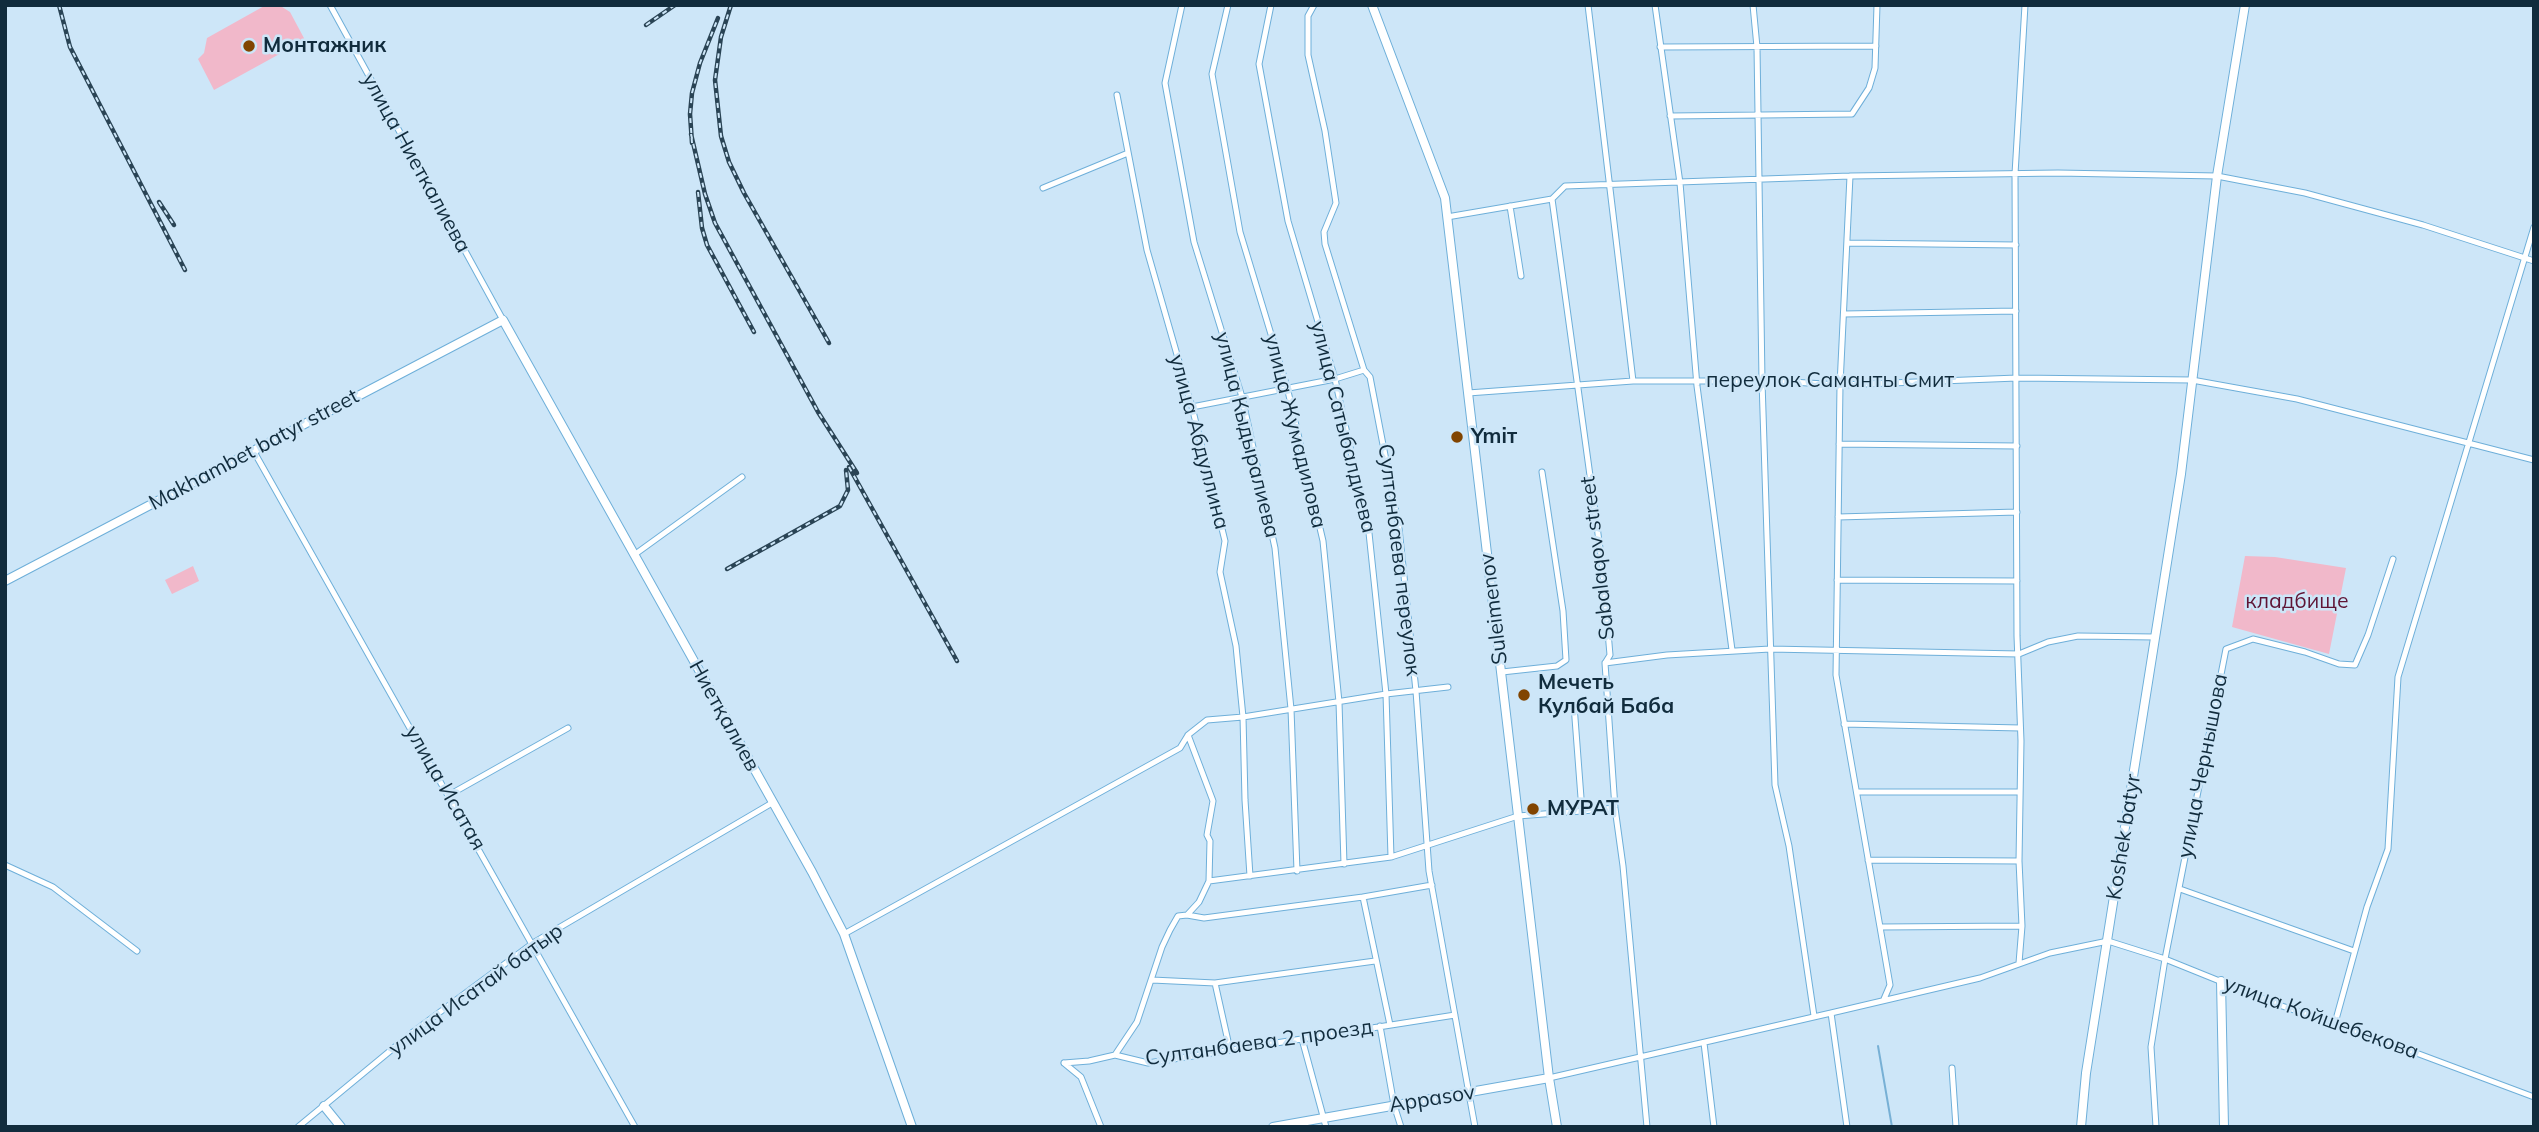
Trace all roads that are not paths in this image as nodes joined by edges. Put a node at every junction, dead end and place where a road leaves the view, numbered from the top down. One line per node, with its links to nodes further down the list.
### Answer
1 (330, 5): 38 (street, улица Ниеткалиева)
2 (1182, 5): 50 (street, улица Кыдыралиева)
3 (1228, 5): 48 (street, улица Жумадилова)
4 (1271, 5): 41 (street, улица Сатыбалдиева)
5 (1314, 5): 39 (street, Султанбаева переулок)
6 (1372, 5): 29 (street, Suleimenov)
7 (1588, 5): 25 (street)
8 (1655, 5): 14 (street)
9 (1753, 5): 15 (street)
10 (1877, 5): 13 (street)
11 (2025, 5): 20 (street)
12 (2245, 5): 22 (street, Koshek batyr)
13 (1877, 46): 15 (street); 17 (street)
14 (1660, 47): 15 (street); 18 (street)
15 (1757, 47): 17 (street)
16 (1117, 95): 19 (street, улица Абдуллина)
17 (1757, 115): 18 (street); 23 (street)
18 (1670, 116): 24 (street)
19 (1128, 153): 26 (street); 51 (street, улица Абдуллина)
20 (2015, 174): 21 (street); 22 (street); 32 (street)
21 (1850, 176): 23 (street); 31 (street)
22 (2217, 176): 33 (street); 42 (street, Koshek batyr)
23 (1760, 180): 24 (street); 44 (street)
24 (1680, 183): 25 (street); 45 (street)
25 (1610, 185): 27 (street); 43 (street)
26 (1043, 188)
27 (1552, 199): 28 (street); 46 (street, Sabalaqov street)
28 (1510, 206): 29 (street); 35 (street)
29 (1447, 217): 49 (street, Suleimenov)
30 (2534, 227): 33 (street)
31 (1847, 243): 32 (street); 37 (street)
32 (2015, 245): 36 (street)
33 (2525, 259): 34 (street); 53 (street)
34 (2534, 261)
35 (1521, 276)
36 (2016, 311): 37 (street); 40 (street)
37 (1844, 314): 47 (street)
38 (503, 320): 55 (street, Makhambet batyr street); 61 (street, Ниетқалиев)
39 (1364, 370): 41 (street); 74 (street, Султанбаева переулок)
40 (2017, 378): 42 (street, переулок Саманты Смит); 47 (street, переулок Саманты Смит); 54 (street)
41 (1335, 379): 48 (street); 75 (street, улица Сатыбалдиева)
42 (2192, 380): 53 (street, переулок Саманты Смит); 66 (street, Koshek batyr)
43 (1633, 381): 45 (street, переулок Саманты Смит); 46 (street, переулок Саманты Смит)
44 (1762, 381): 45 (street, переулок Саманты Смит); 47 (street, переулок Саманты Смит); 67 (street)
45 (1697, 382): 69 (street)
46 (1576, 385): 49 (street, переулок Саманты Смит); 71 (street, Sabalaqov street)
47 (1840, 386): 52 (street)
48 (1287, 387): 50 (street); 76 (street, улица Жумадилова)
49 (1468, 393): 72 (street, Suleimenov)
50 (1242, 397): 51 (street); 78 (street, улица Кыдыралиева)
51 (1192, 407): 79 (street, улица Абдуллина)
52 (1839, 444): 54 (street); 60 (street)
53 (2468, 444): 56 (street, переулок Саманты Смит); 109 (street)
54 (2017, 446): 59 (street)
55 (253, 450): 64 (street, Makhambet batyr street); 86 (street, улица Исатая)
56 (2534, 460)
57 (1542, 472): 72 (street)
58 (742, 477): 61 (street)
59 (2017, 512): 60 (street); 65 (street)
60 (1838, 517): 63 (street)
61 (634, 555): 87 (street, Ниетқалиев)
62 (2393, 559): 101 (street, улица Чернышова)
63 (1837, 580): 65 (street); 68 (street)
64 (5, 581)
65 (2017, 581): 70 (street)
66 (2155, 638): 70 (street); 107 (street, Koshek batyr)
67 (1770, 649): 68 (street); 69 (street); 120 (street)
68 (1836, 649): 70 (street); 80 (street)
69 (1732, 650): 71 (street)
70 (2019, 654): 81 (street)
71 (1605, 663): 88 (street, Sabalaqov street)
72 (1502, 672): 90 (street, Suleimenov)
73 (1448, 687): 74 (street)
74 (1416, 691): 75 (street); 91 (street, Султанбаева переулок)
75 (1386, 694): 76 (street); 92 (street, улица Сатыбалдиева)
76 (1339, 702): 78 (street); 95 (street, улица Жумадилова)
77 (1574, 705): 89 (street)
78 (1291, 709): 79 (street); 97 (street, улица Кыдыралиева)
79 (1243, 718): 83 (street); 98 (street, улица Абдуллина)
80 (1844, 724): 81 (street); 84 (street)
81 (2020, 728): 85 (street)
82 (568, 729): 86 (street)
83 (1188, 735): 99 (street); 106 (street)
84 (1857, 792): 85 (street); 93 (street)
85 (2019, 792): 94 (street)
86 (449, 795): 108 (street, улица Исатая)
87 (772, 803): 106 (street, Ниетқалиев); 108 (street, улица Исатай батыр)
88 (1615, 808): 89 (street); 128 (street, Sabalaqov street)
89 (1582, 811): 90 (street)
90 (1518, 816): 91 (street); 132 (street, Suleimenov)
91 (1427, 847): 92 (street); 100 (street, Султанбаева переулок)
92 (1391, 857): 95 (street)
93 (1868, 860): 94 (street); 105 (street)
94 (2019, 861): 104 (street)
95 (1344, 864): 97 (street)
96 (5, 865): 110 (street)
97 (1297, 871): 98 (street)
98 (1250, 876): 99 (street)
99 (1209, 881): 103 (street)
100 (1432, 885): 102 (street); 119 (street, Султанбаева переулок)
101 (2180, 889): 109 (street); 111 (street, улица Чернышова)
102 (1363, 897): 103 (street); 112 (street)
103 (1187, 915): 114 (street)
104 (2022, 926): 105 (street); 113 (street)
105 (1880, 927): 117 (street)
106 (844, 934): 142 (street, Ниетқалиев)
107 (2108, 941): 111 (street, улица Койшебекова); 113 (street); 153 (street, Koshek batyr)
108 (533, 943): 137 (street, улица Исатай батыр); 141 (street, улица Исатая)
109 (2351, 950): 121 (street)
110 (137, 951)
111 (2165, 959): 115 (street, улица Койшебекова); 154 (street, улица Чернышова)
112 (1375, 961): 116 (street); 122 (street)
113 (2019, 963): 117 (street)
114 (1152, 980): 116 (street); 127 (street)
115 (2221, 981): 121 (street, улица Койшебекова); 155 (street)
116 (1215, 983): 126 (street)
117 (1884, 999): 118 (street)
118 (1831, 1013): 120 (street); 151 (street)
119 (1455, 1015): 122 (street, Султанбаева 2 проезд); 134 (street, Султанбаева переулок)
120 (1814, 1016): 125 (street)
121 (2335, 1023): 135 (street, улица Койшебекова)
122 (1390, 1025): 123 (street, Султанбаева 2 проезд)
123 (1380, 1026): 124 (street, Султанбаева 2 проезд); 136 (street)
124 (1302, 1039): 126 (street, Султанбаева 2 проезд); 138 (street)
125 (1703, 1044): 128 (street); 150 (street)
126 (1230, 1050): 127 (street, Султанбаева 2 проезд)
127 (1115, 1055): 129 (street, Султанбаева 2 проезд)
128 (1641, 1055): 132 (street); 149 (street, Sabalaqov street)
129 (1089, 1061): 131 (street); 131 (street, Султанбаева 2 проезд)
130 (1952, 1068): 152 (street)
131 (1081, 1077): 143 (street)
132 (1549, 1078): 134 (street, Appasov); 148 (street, Suleimenov)
133 (2534, 1088): 135 (street)
134 (1469, 1093): 136 (street, Appasov); 147 (street, Султанбаева переулок)
135 (2533, 1096)
136 (1394, 1105): 138 (street, Appasov); 146 (street)
137 (324, 1106): 139 (street, улица Исатай батыр); 140 (street)
138 (1323, 1117): 144 (street, Appasov); 145 (street)
139 (298, 1127)
140 (341, 1127)
141 (635, 1127)
142 (912, 1127)
143 (1101, 1127)
144 (1273, 1127)
145 (1326, 1127)
146 (1401, 1127)
147 (1475, 1127)
148 (1557, 1127)
149 (1647, 1127)
150 (1714, 1127)
151 (1847, 1127)
152 (1956, 1127)
153 (2081, 1127)
154 (2156, 1127)
155 (2224, 1127)

